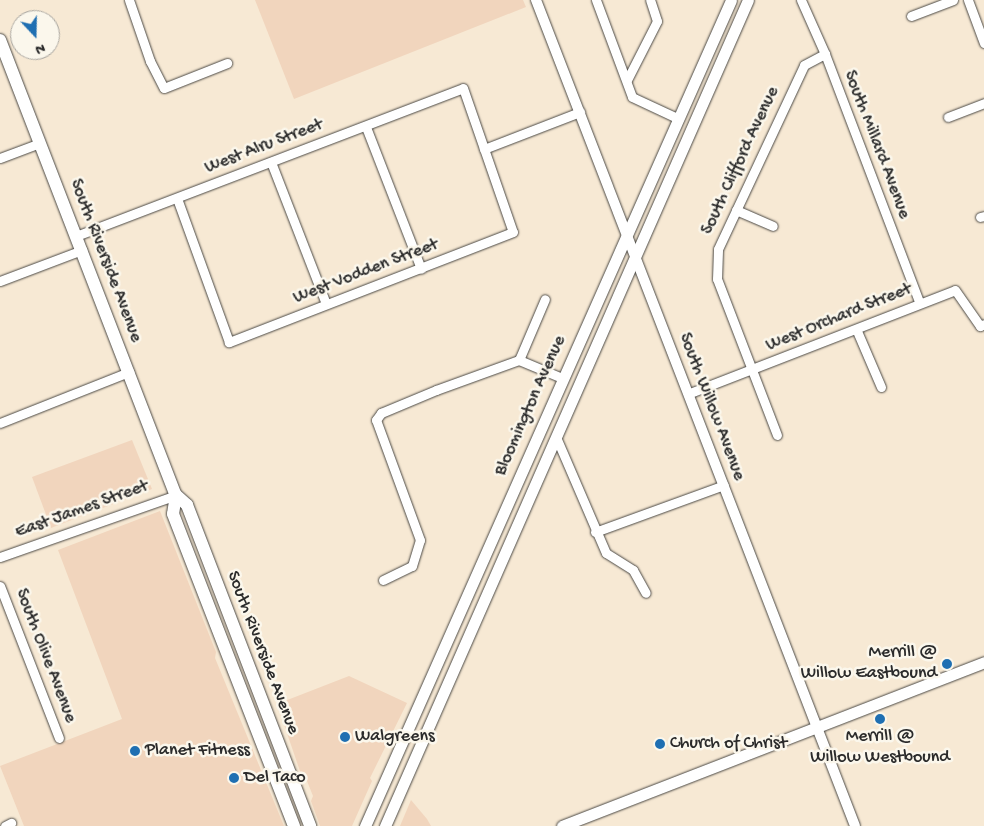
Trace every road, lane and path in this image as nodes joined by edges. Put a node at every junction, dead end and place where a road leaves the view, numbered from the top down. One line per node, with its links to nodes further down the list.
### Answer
1 (129, 0): 14 (street)
2 (536, 0): 17 (street, South Willow Avenue)
3 (596, 0): 15 (street)
4 (650, 0): 15 (street)
5 (730, 0): 19 (main road, Bloomington Avenue)
6 (748, 0): 31 (main road, Bloomington Avenue)
7 (801, 0): 13 (street, South Millard Avenue)
8 (953, 0): 10 (street)
9 (968, 0): 12 (street)
10 (911, 16)
11 (0, 40): 21 (main road, South Riverside Avenue)
12 (984, 44)
13 (825, 54): 26 (street, South Clifford Avenue); 35 (street, South Millard Avenue)
14 (227, 63)
15 (628, 80): 19 (street)
16 (984, 103): 18 (street)
17 (580, 112): 22 (street); 28 (street, South Willow Avenue)
18 (948, 117)
19 (677, 118): 28 (main road, Bloomington Avenue)
20 (366, 127): 22 (street, West Alru Street); 24 (street, West Alru Street); 32 (street)
21 (40, 143): 23 (street); 29 (main road, South Riverside Avenue)
22 (484, 149): 32 (street, West Vodden Street)
23 (0, 158)
24 (271, 162): 25 (street, West Alru Street); 36 (street)
25 (176, 198): 29 (street, West Alru Street); 36 (street, West Vodden Street)
26 (736, 210): 27 (street); 40 (street, South Clifford Avenue)
27 (773, 226)
28 (626, 233): 31 (street, South Willow Avenue); 42 (main road, Bloomington Avenue)
29 (76, 236): 30 (main road, South Riverside Avenue)
30 (82, 250): 33 (street); 41 (main road, South Riverside Avenue)
31 (636, 259): 44 (street, South Willow Avenue); 47 (main road, Bloomington Avenue)
32 (421, 269): 36 (street, West Vodden Street)
33 (0, 282)
34 (545, 299): 39 (street)
35 (919, 302): 37 (street, West Orchard Street); 38 (street, West Orchard Street)
36 (326, 304)
37 (984, 324)
38 (857, 331): 40 (street, West Orchard Street); 43 (street)
39 (520, 360): 42 (street); 52 (street)
40 (752, 370): 44 (street, West Orchard Street); 46 (street, South Clifford Avenue)
41 (129, 372): 45 (street); 49 (main road, South Riverside Avenue)
42 (562, 378): 60 (main road, Bloomington Avenue)
43 (881, 387)
44 (690, 393): 48 (street, South Willow Avenue)
45 (0, 423)
46 (777, 435)
47 (556, 437): 50 (street); 61 (main road, Bloomington Avenue)
48 (724, 485): 50 (street); 56 (street, South Willow Avenue)
49 (176, 495): 51 (street, East James Street); 58 (main road, South Riverside Avenue); 59 (main road, South Riverside Avenue)
50 (595, 532): 54 (street)
51 (0, 557)
52 (383, 580)
53 (0, 586): 57 (street, South Olive Avenue)
54 (646, 593)
55 (984, 662): 56 (main road)
56 (816, 726): 62 (main road); 63 (street, South Willow Avenue)
57 (59, 738)
58 (294, 826)
59 (310, 826)
60 (364, 826)
61 (385, 826)
62 (562, 826)
63 (855, 826)

